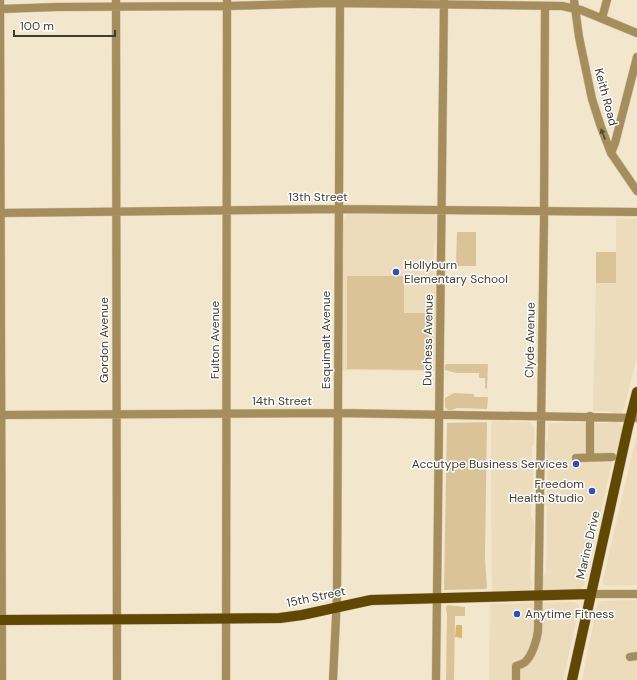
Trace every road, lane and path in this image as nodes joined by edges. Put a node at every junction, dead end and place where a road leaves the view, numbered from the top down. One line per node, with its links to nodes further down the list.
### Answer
1 (0, 0): 9 (street)
2 (607, 0): 10 (street)
3 (340, 2): 4 (street); 6 (street); 16 (street, Esquimalt Avenue)
4 (444, 2): 8 (street); 17 (street, Duchess Avenue)
5 (116, 3): 6 (street); 9 (street); 19 (street, Gordon Avenue)
6 (227, 3): 15 (street, Fulton Avenue)
7 (575, 4): 8 (street); 10 (street); 13 (street, Keith Road, one-way to 7)
8 (544, 6): 18 (street, Clyde Avenue)
9 (0, 9): 21 (street)
10 (602, 18): 11 (street)
11 (637, 33)
12 (637, 57): 13 (street)
13 (611, 153): 14 (street, Keith Road)
14 (637, 191)
15 (227, 209): 16 (street, 13th Street); 19 (street, 13th Street); 25 (street, Fulton Avenue)
16 (339, 209): 17 (street, 13th Street); 23 (street, Esquimalt Avenue)
17 (442, 210): 18 (street, 13th Street); 26 (street, Duchess Avenue)
18 (544, 211): 20 (street, 13th Street); 28 (street, Clyde Avenue)
19 (116, 212): 21 (street, 13th Street); 24 (street, Gordon Avenue)
20 (637, 212)
21 (1, 213): 27 (street)
22 (637, 392): 30 (main road, Marine Drive)
23 (338, 413): 25 (street, 14th Street); 26 (street, 14th Street); 38 (street, Esquimalt Avenue)
24 (116, 414): 25 (street, 14th Street); 27 (street, 14th Street); 39 (street, Gordon Avenue)
25 (227, 414): 40 (street, Fulton Avenue)
26 (439, 414): 28 (street, 14th Street); 37 (street, Duchess Avenue)
27 (0, 415): 41 (street)
28 (541, 416): 29 (street, 14th Street); 36 (street, Clyde Avenue)
29 (590, 416): 30 (street, 14th Street); 33 (street)
30 (634, 418): 34 (main road, Marine Drive)
31 (612, 457): 33 (street)
32 (576, 458): 33 (street)
33 (590, 458)
34 (590, 594): 35 (street, 15th Street); 36 (main road, 15th Street); 48 (main road, Marine Drive)
35 (637, 594)
36 (539, 596): 37 (main road, 15th Street); 47 (street, Clyde Avenue)
37 (437, 598): 38 (main road, 15th Street); 46 (street, Duchess Avenue)
38 (336, 607): 40 (main road, 15th Street); 45 (street, Esquimalt Avenue)
39 (117, 619): 40 (main road, 15th Street); 41 (main road, 15th Street); 43 (street, Gordon Avenue)
40 (227, 619): 44 (street, Fulton Avenue)
41 (1, 620): 42 (street)
42 (2, 680)
43 (117, 680)
44 (226, 680)
45 (333, 680)
46 (436, 680)
47 (516, 680)
48 (572, 680)

